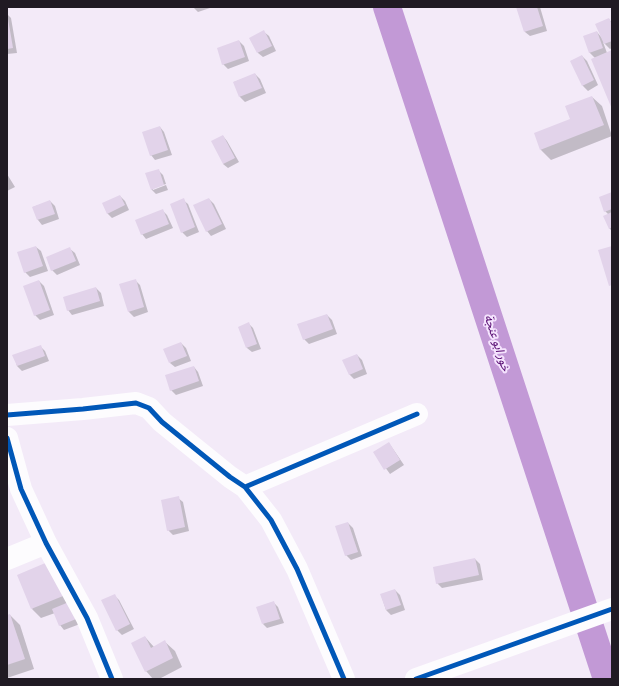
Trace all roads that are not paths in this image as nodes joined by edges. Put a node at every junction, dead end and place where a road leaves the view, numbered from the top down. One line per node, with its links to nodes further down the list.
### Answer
1 (417, 414): 4 (street)
2 (7, 415): 4 (street)
3 (7, 438): 5 (street)
4 (245, 487): 9 (street)
5 (46, 543): 6 (street); 8 (street)
6 (7, 559)
7 (612, 609): 10 (street)
8 (112, 679)
9 (344, 679)
10 (416, 679)

